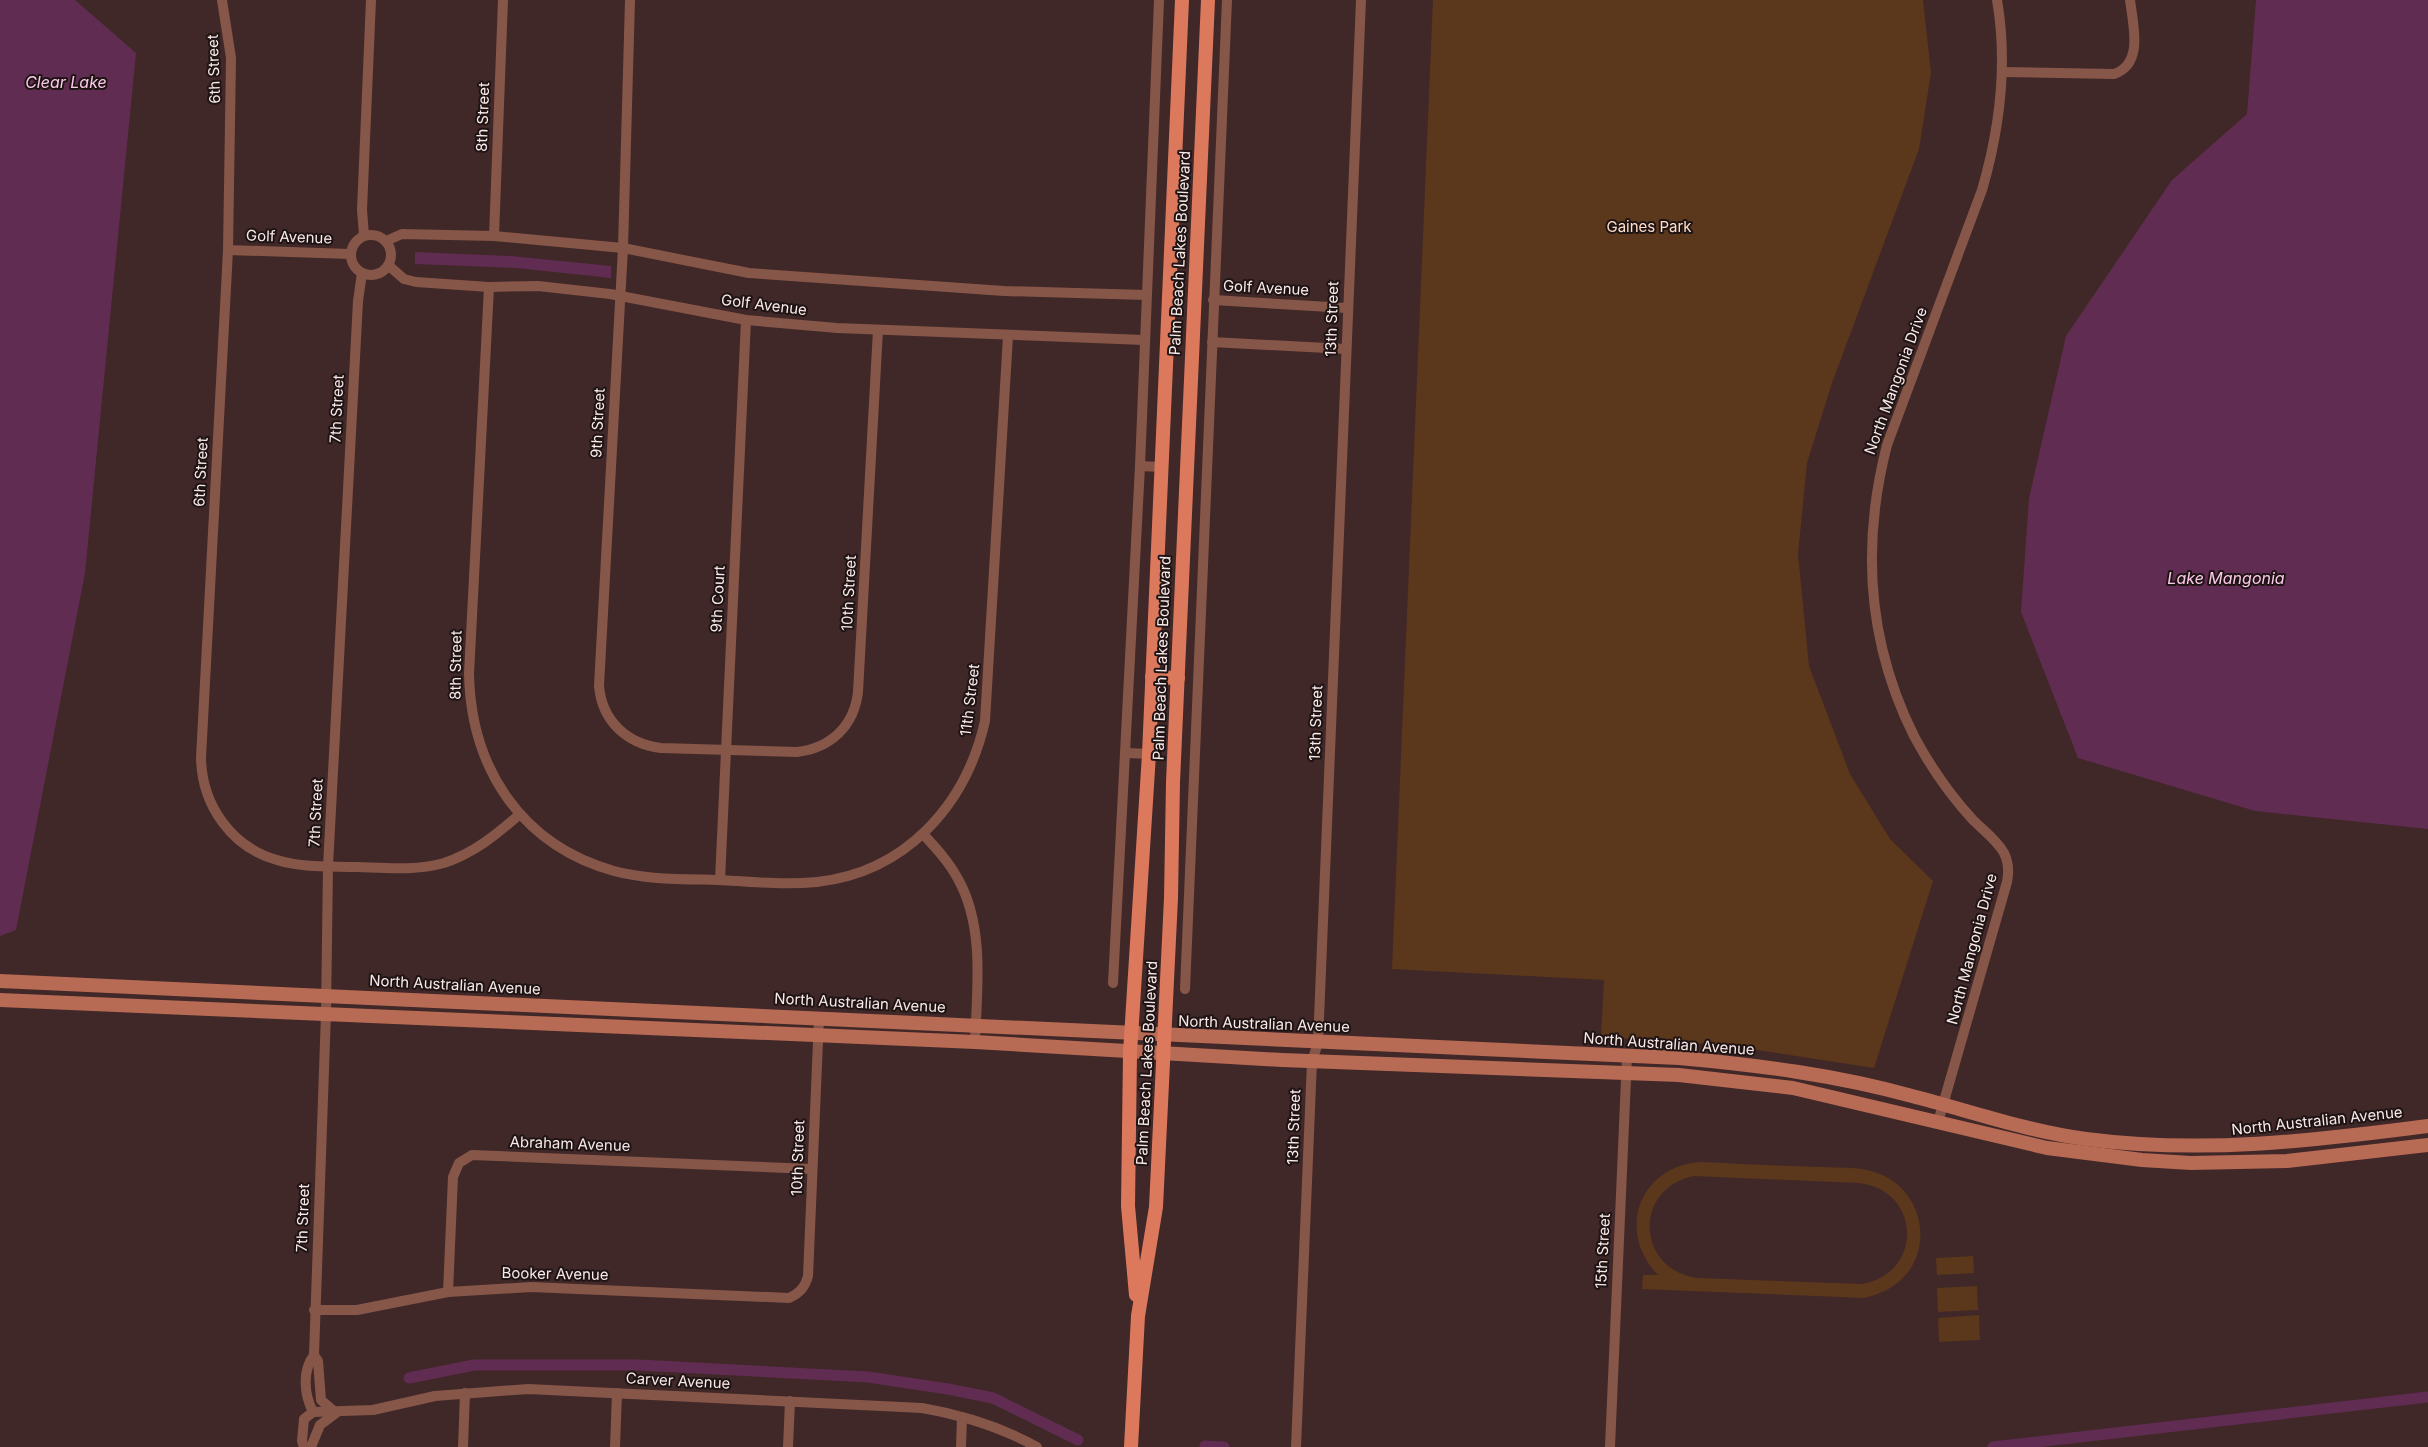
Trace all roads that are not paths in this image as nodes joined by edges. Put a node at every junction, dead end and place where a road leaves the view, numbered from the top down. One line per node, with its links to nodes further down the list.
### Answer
1 (222, 0): 17 (street, 6th Street)
2 (371, 0): 13 (street)
3 (503, 0): 14 (street, 8th Street)
4 (630, 0): 16 (street, 9th Street)
5 (1159, 0): 23 (street)
6 (1182, 0): 33 (main road, Palm Beach Lakes Boulevard)
7 (1208, 0): 34 (main road, Palm Beach Lakes Boulevard)
8 (1227, 0): 24 (street)
9 (1361, 0): 25 (street, 13th Street)
10 (1997, 0): 12 (street, North Mangonia Drive)
11 (2130, 0): 12 (street)
12 (2002, 72): 65 (street, North Mangonia Drive)
13 (364, 235): 15 (street); 18 (street)
14 (494, 236): 15 (street, Golf Avenue); 16 (street, Golf Avenue)
15 (386, 241): 19 (street)
16 (624, 248): 22 (street, 9th Street); 23 (street, Golf Avenue)
17 (228, 250): 18 (street, Golf Avenue); 43 (street, 6th Street)
18 (350, 254): 20 (street)
19 (388, 266): 20 (street); 21 (street, Golf Avenue)
20 (362, 274): 43 (street, 7th Street)
21 (489, 287): 22 (street, Golf Avenue); 41 (street, 8th Street)
22 (620, 295): 26 (street, Golf Avenue); 38 (street, 9th Street)
23 (1146, 296): 29 (street)
24 (1213, 300): 25 (street, Golf Avenue); 30 (street)
25 (1347, 308): 31 (street, 13th Street)
26 (746, 320): 27 (street, Golf Avenue); 38 (street, 9th Court)
27 (878, 330): 28 (street, Golf Avenue); 38 (street, 10th Street)
28 (1008, 336): 29 (street, Golf Avenue); 42 (street, 11th Street)
29 (1144, 340): 32 (street)
30 (1212, 342): 31 (street); 35 (street)
31 (1346, 349): 59 (street, 13th Street)
32 (1140, 466): 33 (street); 39 (street)
33 (1161, 467): 36 (main road, Palm Beach Lakes Boulevard)
34 (1186, 469): 35 (street); 37 (main road, Palm Beach Lakes Boulevard)
35 (1207, 470): 45 (street)
36 (1152, 677): 37 (main road); 40 (main road, Palm Beach Lakes Boulevard)
37 (1178, 678): 46 (main road, Palm Beach Lakes Boulevard)
38 (726, 751): 44 (street, 9th Court)
39 (1126, 753): 40 (street); 48 (street)
40 (1149, 754): 55 (main road, Palm Beach Lakes Boulevard)
41 (520, 814): 43 (street, 6th Street); 44 (street, 8th Street)
42 (923, 834): 44 (street, 11th Street); 54 (street)
43 (328, 866): 50 (street, 7th Street)
44 (720, 880)
45 (1189, 897): 46 (street); 49 (street)
46 (1172, 898): 57 (main road, Palm Beach Lakes Boulevard)
47 (0, 981): 50 (main road, North Australian Avenue)
48 (1113, 983)
49 (1185, 989)
50 (326, 996): 52 (street, 7th Street); 53 (main road, North Australian Avenue)
51 (0, 1000): 52 (main road, North Australian Avenue)
52 (326, 1013): 56 (main road, North Australian Avenue); 72 (street, 7th Street)
53 (819, 1018): 54 (main road, North Australian Avenue); 56 (street, 10th Street)
54 (976, 1025): 55 (main road, North Australian Avenue); 58 (street)
55 (1132, 1034): 57 (main road, North Australian Avenue); 60 (main road, Palm Beach Lakes Boulevard)
56 (818, 1036): 58 (main road, North Australian Avenue); 69 (street, 10th Street)
57 (1166, 1036): 59 (main road, North Australian Avenue); 61 (main road, Palm Beach Lakes Boulevard)
58 (975, 1042): 60 (main road, North Australian Avenue)
59 (1318, 1043): 62 (main road, North Australian Avenue); 63 (street, 13th Street)
60 (1130, 1053): 61 (main road, North Australian Avenue); 73 (main road, Palm Beach Lakes Boulevard)
61 (1164, 1054): 63 (main road, North Australian Avenue); 73 (main road, Palm Beach Lakes Boulevard)
62 (1627, 1056): 64 (street, 15th Street); 65 (main road, North Australian Avenue)
63 (1312, 1061): 64 (main road, North Australian Avenue); 89 (street, 13th Street)
64 (1627, 1072): 66 (main road, North Australian Avenue); 90 (street, 15th Street)
65 (1944, 1104): 66 (street, North Mangonia Drive); 67 (main road, North Australian Avenue)
66 (1938, 1122): 68 (main road, North Australian Avenue)
67 (2428, 1126)
68 (2428, 1145)
69 (812, 1169): 70 (street, Abraham Avenue); 71 (street, 10th Street)
70 (448, 1292): 71 (street, Booker Avenue); 72 (street, Booker Avenue)
71 (796, 1295)
72 (314, 1310): 74 (street, 7th Street)
73 (1138, 1316): 88 (main road, Palm Beach Lakes Boulevard)
74 (314, 1355): 78 (street, 7th Street); 79 (street, 7th Street)
75 (465, 1393): 76 (street, Carver Avenue); 79 (street, Carver Avenue); 83 (street)
76 (617, 1393): 77 (street, Carver Avenue); 84 (street)
77 (790, 1401): 80 (street, Carver Avenue); 85 (street)
78 (313, 1412): 79 (street, Carver Avenue); 81 (street)
79 (336, 1412): 82 (street)
80 (962, 1417): 86 (street); 87 (street, Carver Avenue)
81 (304, 1447)
82 (311, 1447)
83 (463, 1447)
84 (615, 1447)
85 (788, 1447)
86 (961, 1447)
87 (1037, 1447)
88 (1131, 1447)
89 (1296, 1447)
90 (1610, 1447)

